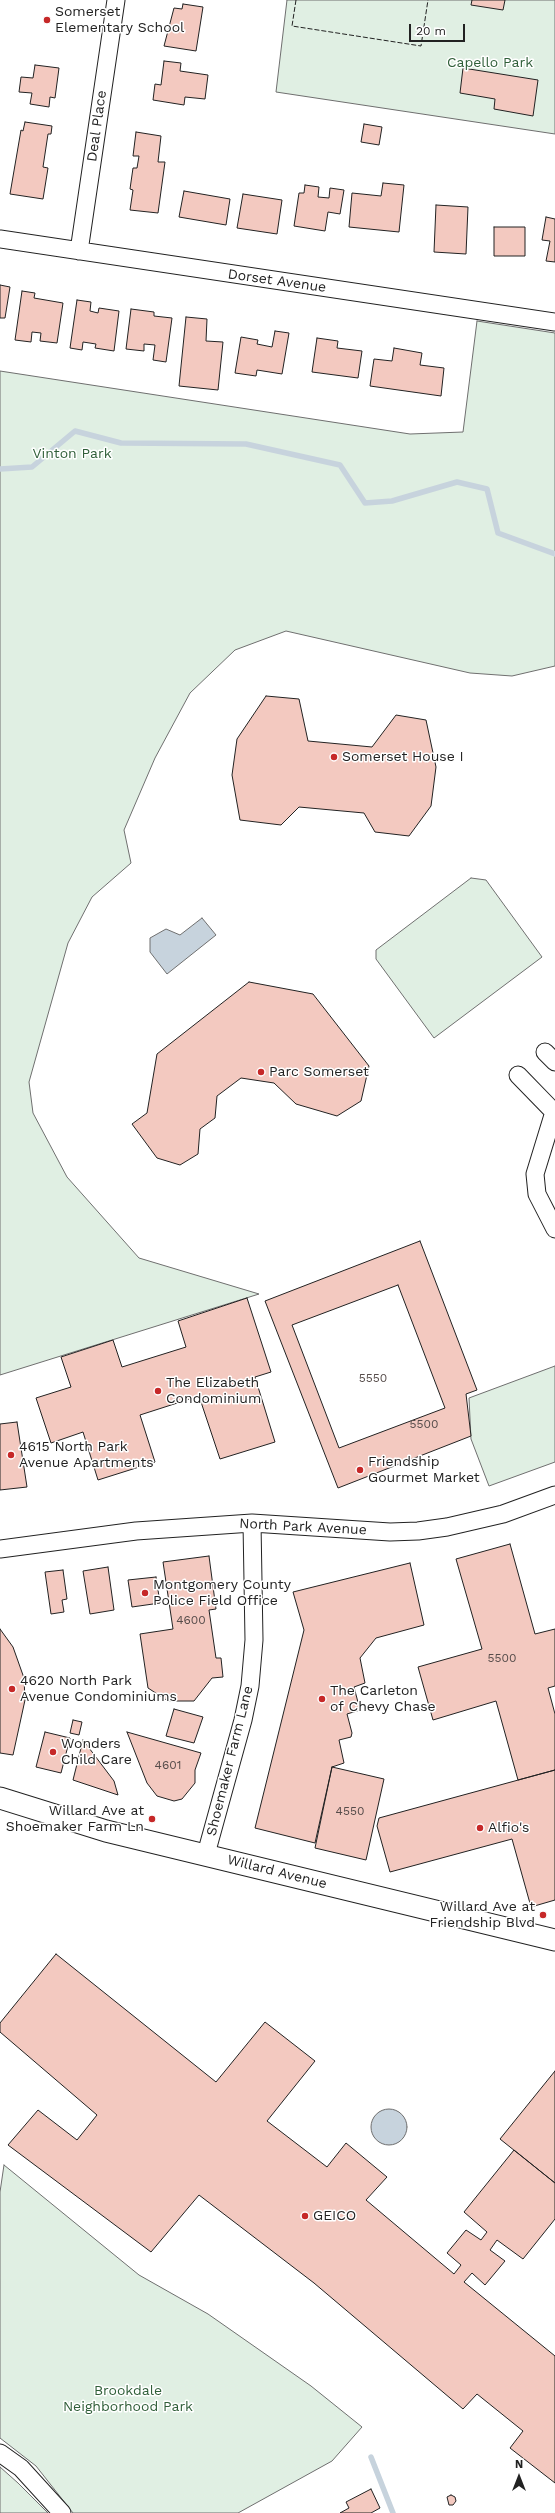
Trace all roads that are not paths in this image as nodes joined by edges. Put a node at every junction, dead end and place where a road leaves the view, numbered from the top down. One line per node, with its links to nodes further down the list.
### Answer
1 (116, 0): 3 (street, Deal Place)
2 (0, 239): 3 (street, Dorset Avenue)
3 (79, 251): 4 (street, Dorset Avenue)
4 (555, 322)
5 (518, 1075): 6 (street)
6 (555, 1112): 8 (street)
7 (555, 1197): 8 (street)
8 (553, 1223)
9 (555, 1495): 10 (street, North Park Avenue)
10 (252, 1523): 11 (street, North Park Avenue); 13 (street, Shoemaker Farm Lane)
11 (0, 1549)
12 (0, 1798): 13 (street, Willard Avenue)
13 (206, 1854): 14 (street, Willard Avenue)
14 (555, 1940)
15 (0, 2453): 16 (street)
16 (62, 2513)

